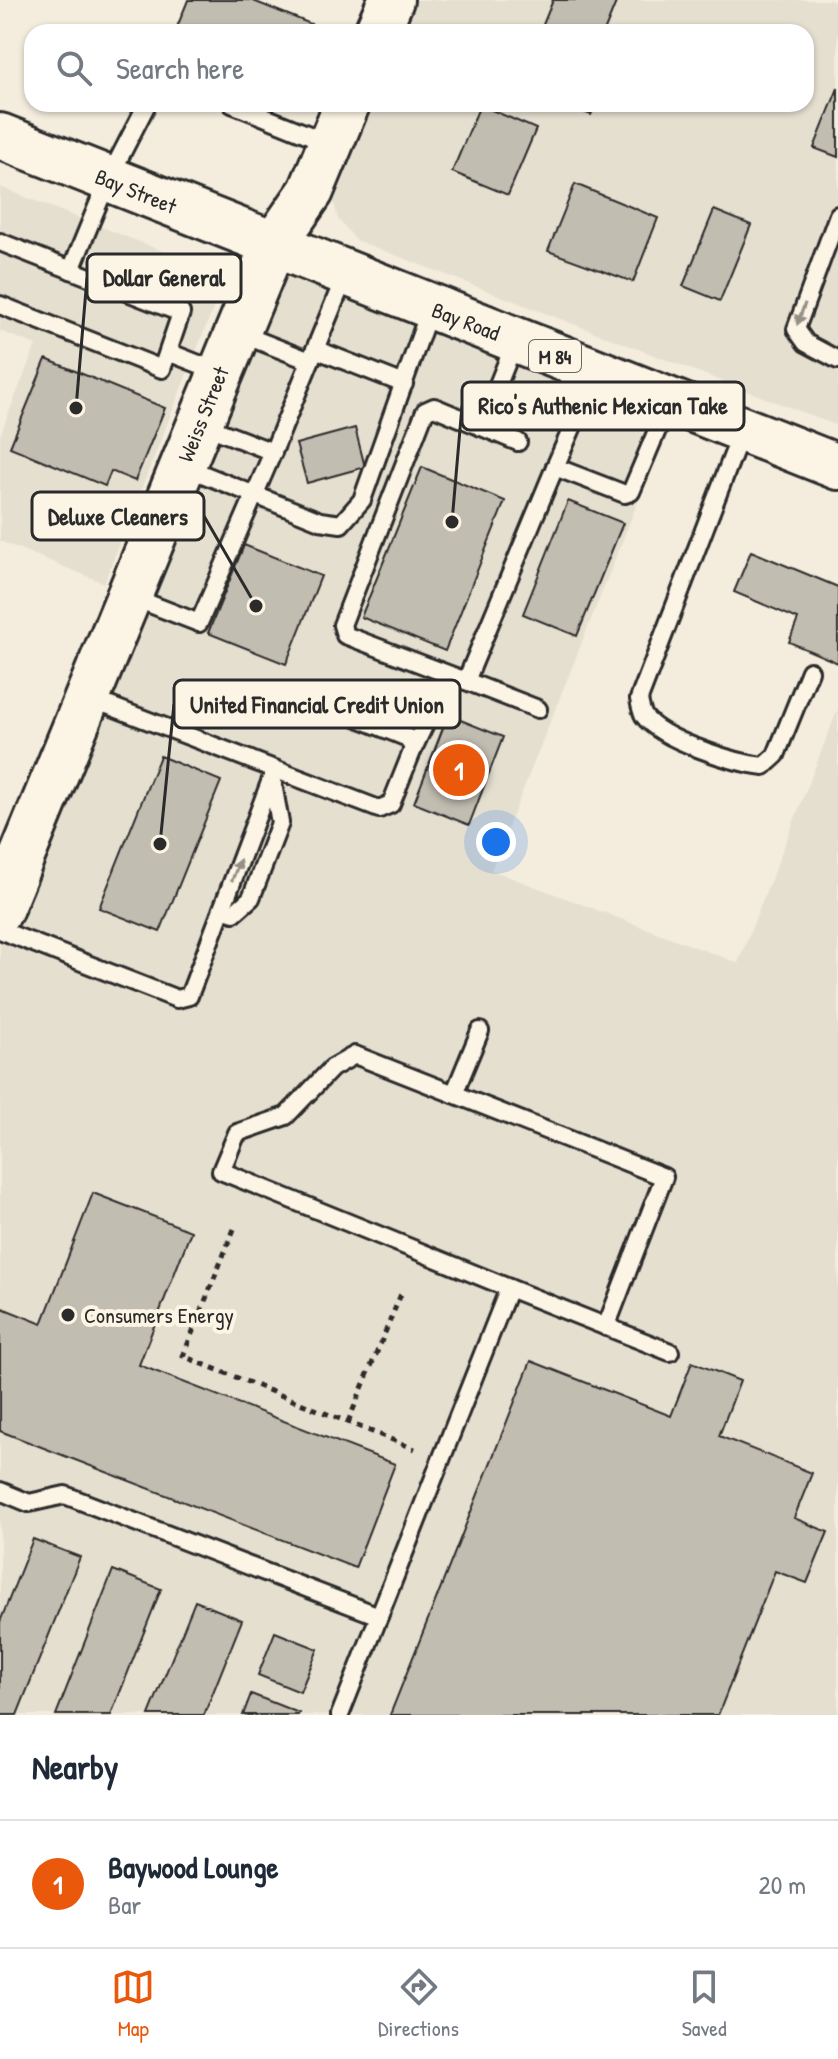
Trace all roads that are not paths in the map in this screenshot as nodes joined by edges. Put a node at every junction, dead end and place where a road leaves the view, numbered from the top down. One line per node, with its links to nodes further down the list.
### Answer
1 (391, 0): 2 (street)
2 (380, 24)
3 (143, 112): 8 (lane)
4 (252, 112): 7 (lane)
5 (344, 112): 7 (street, Weiss Street)
6 (0, 136): 8 (street, Bay Street / M 84)
7 (331, 144): 11 (street, Weiss Street)
8 (108, 180): 11 (street, Bay Street / M 84); 12 (lane)
9 (838, 215): 20 (lane, one-way to 20)
10 (0, 242): 12 (lane)
11 (273, 246): 13 (street, Bay Road / M 84); 16 (street, Weiss Street)
12 (71, 270): 18 (lane)
13 (346, 274): 15 (street, Bay Road / M 84); 19 (lane)
14 (0, 305): 18 (lane)
15 (431, 308): 17 (street, Bay Road / M 84); 23 (lane)
16 (237, 332): 19 (lane); 22 (street, Weiss Street)
17 (515, 341): 21 (street, Bay Road / M 84); 26 (lane)
18 (168, 352): 22 (lane)
19 (313, 355): 23 (lane); 29 (lane)
20 (838, 360)
21 (596, 372): 24 (street, Bay Road / M 84); 31 (lane)
22 (220, 373): 25 (street, Weiss Street)
23 (404, 384): 33 (lane)
24 (669, 401): 27 (street, Bay Road / M 84); 31 (lane)
25 (200, 424): 29 (lane); 30 (street, Weiss Street)
26 (481, 427): 28 (lane); 36 (lane)
27 (743, 430): 32 (street, Bay Road / M 84); 35 (lane)
28 (518, 442)
29 (273, 452): 33 (lane)
30 (182, 466): 33 (lane); 34 (street, Weiss Street)
31 (555, 467): 37 (lane)
32 (838, 467)
33 (255, 495): 34 (lane)
34 (128, 595): 39 (street, Weiss Street)
35 (810, 671)
36 (448, 675): 37 (lane); 41 (lane)
37 (466, 681): 40 (lane)
38 (301, 695): 41 (lane)
39 (87, 697): 42 (lane); 44 (street, Weiss Street)
40 (538, 709)
41 (413, 749): 42 (lane)
42 (273, 774): 43 (lane, one-way to 42); 43 (lane)
43 (222, 909): 45 (lane)
44 (0, 910)
45 (0, 930)
46 (480, 1031): 47 (lane)
47 (454, 1094): 48 (lane); 49 (lane)
48 (509, 1288): 49 (lane); 52 (lane)
49 (606, 1327): 50 (lane)
50 (670, 1352)
51 (0, 1491): 52 (lane)
52 (379, 1616): 53 (lane)
53 (340, 1715)

